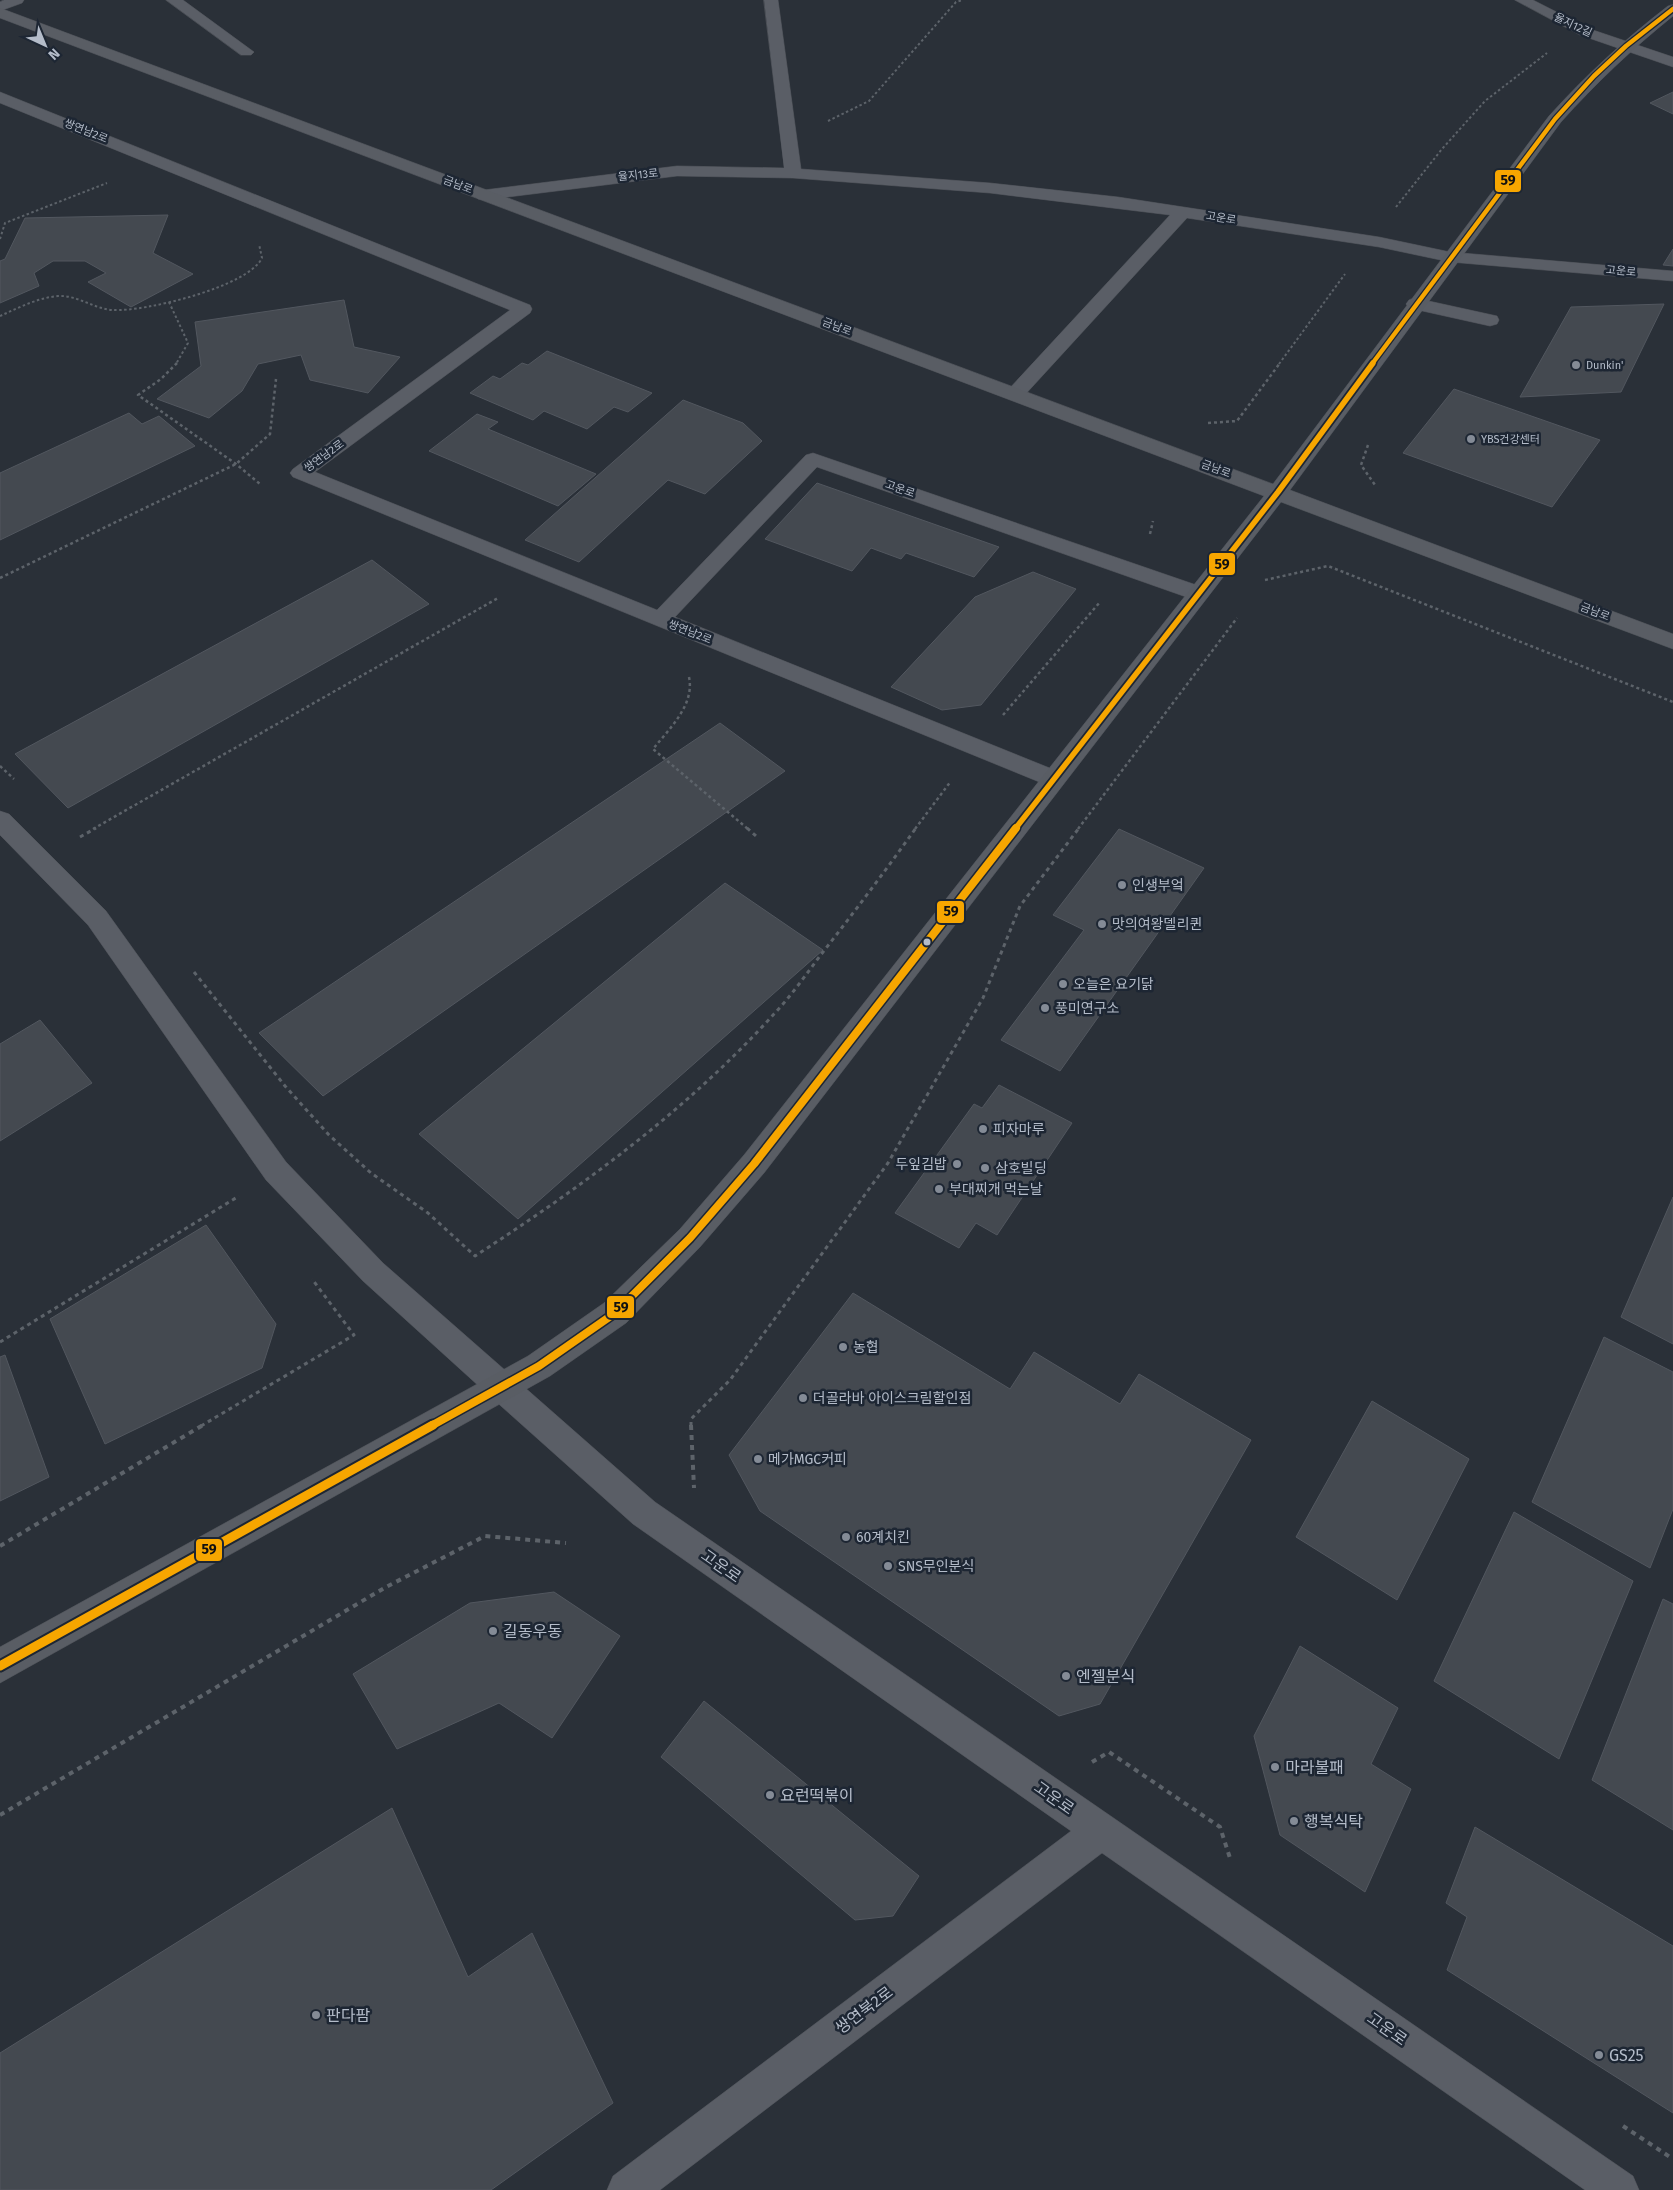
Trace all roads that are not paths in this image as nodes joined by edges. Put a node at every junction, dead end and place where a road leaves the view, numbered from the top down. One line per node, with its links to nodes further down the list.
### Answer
1 (17, 0): 5 (street)
2 (173, 0): 9 (street)
3 (771, 0): 12 (street)
4 (1522, 0): 8 (street, 율지12길)
5 (0, 6)
6 (1673, 9): 8 (street)
7 (0, 14): 14 (street, 금남로)
8 (1626, 46): 10 (street, 율지12길); 16 (street)
9 (246, 52)
10 (1673, 62)
11 (0, 97): 23 (street, 쌍연남2로)
12 (794, 173): 13 (street, 율지13로); 14 (street, 율지13로)
13 (990, 188): 15 (street, 고운로)
14 (484, 195): 20 (street, 금남로)
15 (1183, 212): 16 (street, 고운로); 20 (street)
16 (1450, 257): 17 (street, 고운로); 18 (street)
17 (1673, 276)
18 (1415, 304): 19 (street); 21 (street)
19 (1490, 320)
20 (1016, 394): 21 (street, 금남로)
21 (1278, 492): 22 (street); 24 (street, 금남로)
22 (1197, 593): 23 (street, 고운로); 25 (street)
23 (660, 620): 25 (street, 쌍연남2로)
24 (1673, 642)
25 (1054, 779): 27 (street)
26 (0, 820): 27 (street, 고운로)
27 (503, 1388): 28 (street); 29 (street, 고운로)
28 (0, 1666)
29 (1101, 1831): 30 (street, 쌍연북2로); 31 (street, 고운로)
30 (627, 2190)
31 (1619, 2190)

